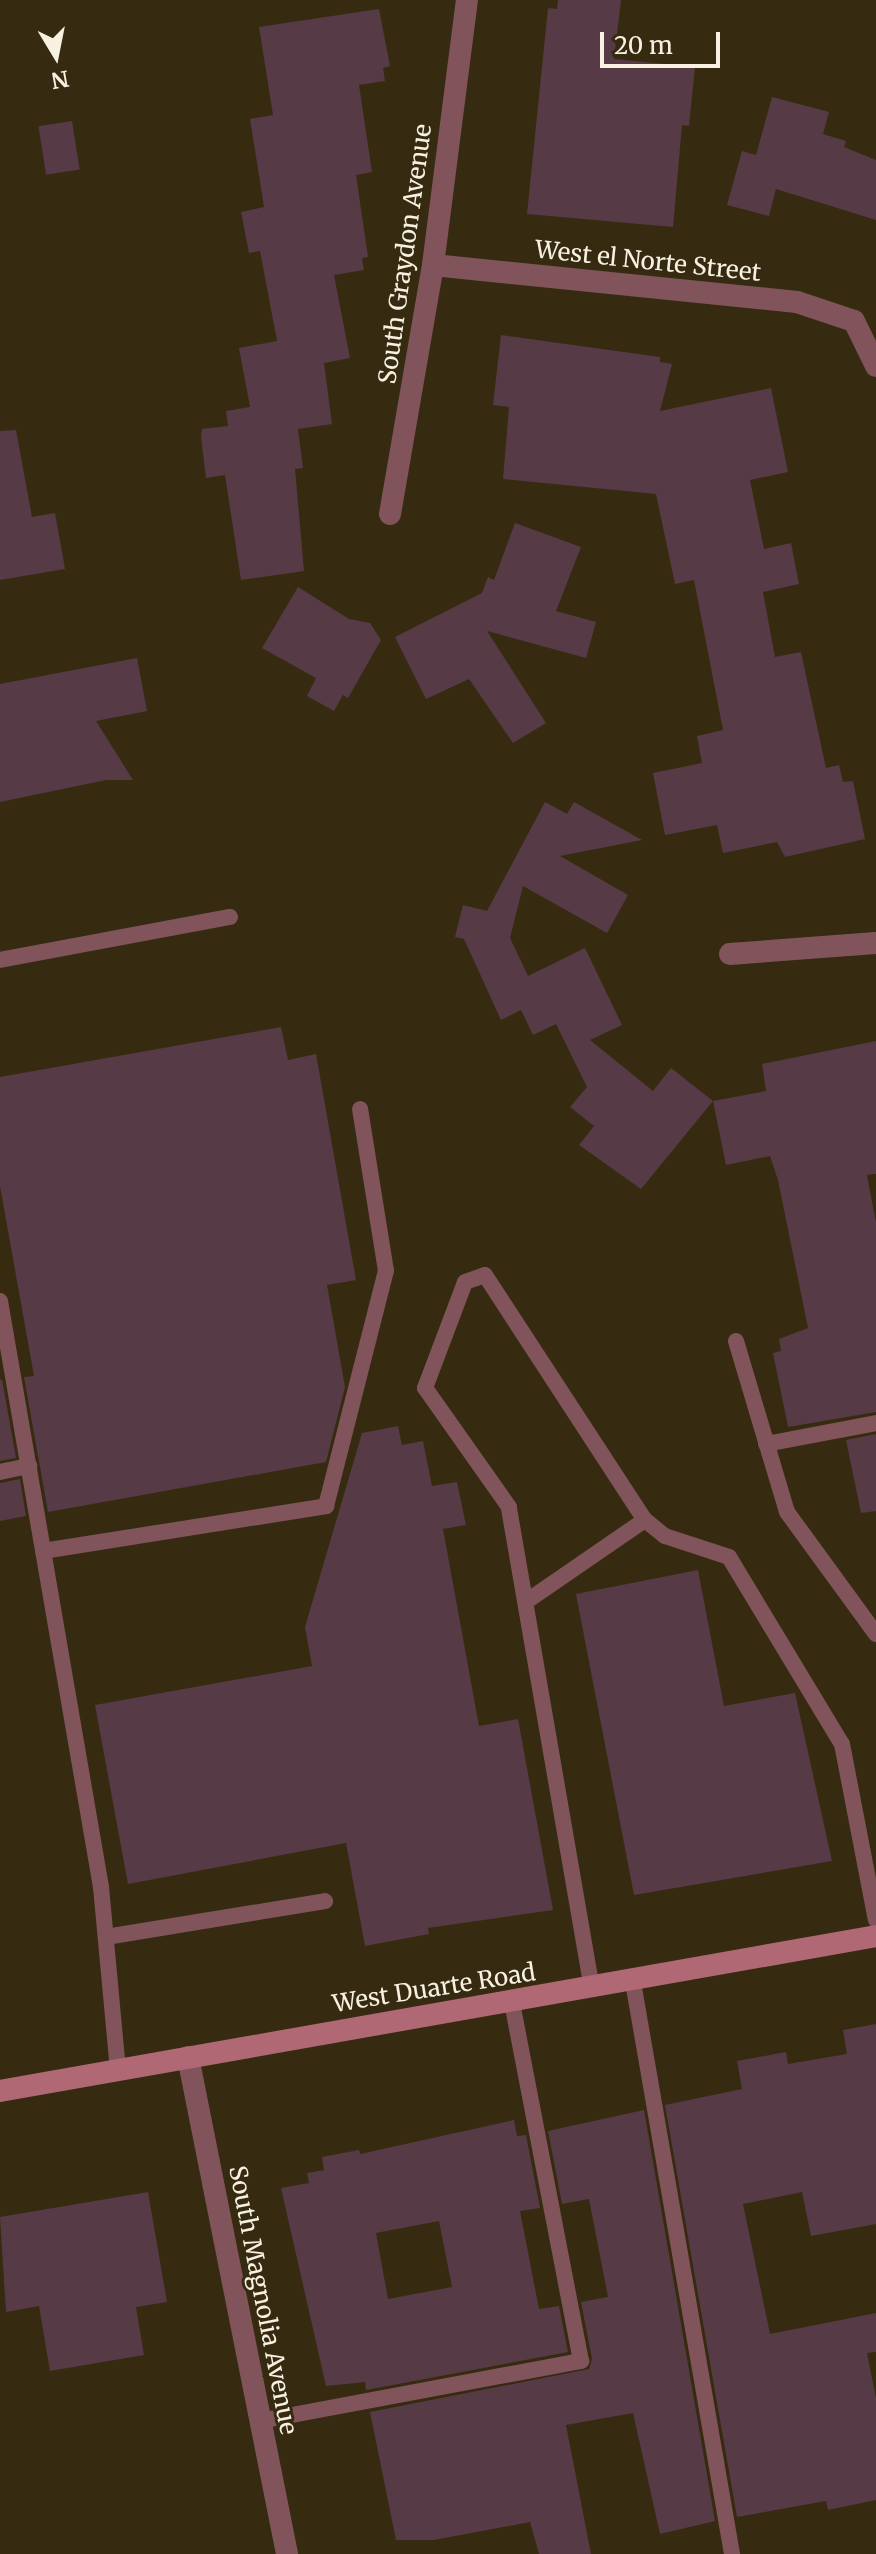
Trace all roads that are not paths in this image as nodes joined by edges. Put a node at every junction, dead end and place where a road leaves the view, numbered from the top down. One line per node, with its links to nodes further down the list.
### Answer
1 (467, 0): 2 (street, South Graydon Avenue)
2 (433, 265): 3 (street, West el Norte Street); 4 (street, South Graydon Avenue)
3 (876, 366)
4 (390, 514)
5 (230, 917): 8 (lane)
6 (876, 943): 7 (street)
7 (730, 954)
8 (0, 960)
9 (360, 1109): 17 (lane)
10 (0, 1301): 14 (lane)
11 (736, 1341): 13 (lane)
12 (876, 1423): 13 (lane)
13 (766, 1444): 19 (lane)
14 (29, 1466): 15 (lane); 17 (lane)
15 (0, 1472)
16 (645, 1520): 18 (lane); 18 (lane); 21 (lane)
17 (43, 1551): 23 (lane)
18 (527, 1601): 25 (lane)
19 (876, 1634)
20 (325, 1901): 23 (lane)
21 (876, 1920)
22 (876, 1936): 24 (main road, West Duarte Road)
23 (106, 1937): 28 (lane)
24 (633, 1982): 25 (main road, West Duarte Road); 32 (lane)
25 (592, 1989): 26 (main road, West Duarte Road)
26 (512, 2003): 27 (main road, West Duarte Road); 30 (lane)
27 (188, 2057): 28 (main road, West Duarte Road); 30 (street, South Magnolia Avenue)
28 (118, 2069): 29 (main road, West Duarte Road)
29 (0, 2091)
30 (260, 2421): 31 (street, South Magnolia Avenue)
31 (287, 2554)
32 (732, 2554)

